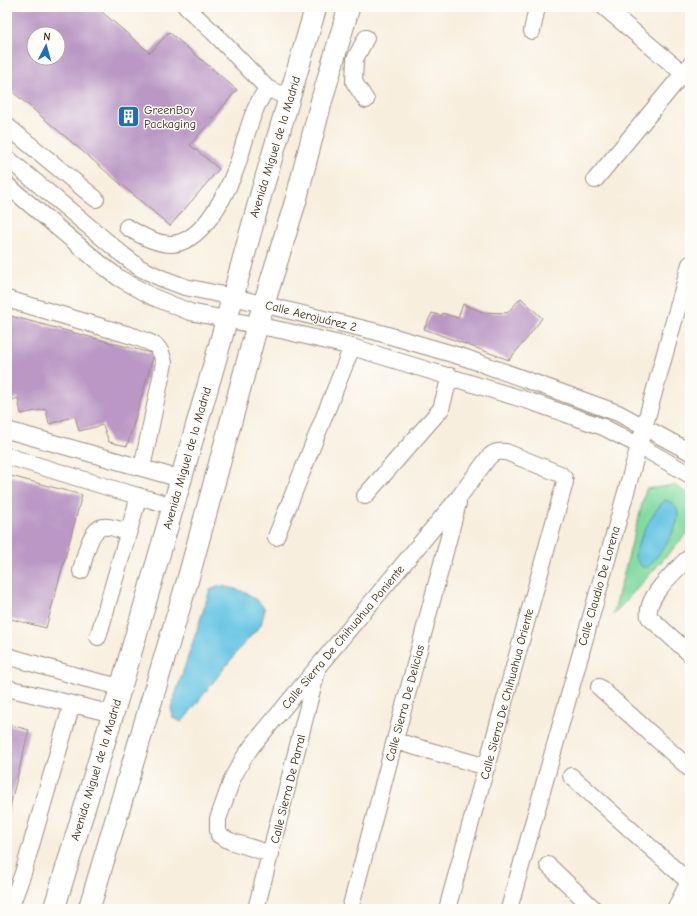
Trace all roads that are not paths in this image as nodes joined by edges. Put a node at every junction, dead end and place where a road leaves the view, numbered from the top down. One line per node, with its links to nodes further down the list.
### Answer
1 (186, 7): 9 (street)
2 (316, 7): 10 (main road, Avenida Miguel de la Madrid)
3 (349, 7): 22 (main road)
4 (537, 7): 6 (street)
5 (609, 9): 8 (street)
6 (532, 31)
7 (366, 38): 11 (street)
8 (688, 72): 14 (street)
9 (267, 88): 10 (street); 17 (street)
10 (290, 99): 20 (main road, Avenida Miguel de la Madrid)
11 (366, 100)
12 (7, 126): 16 (street)
13 (7, 158): 19 (street, Calle Aerojuárez 2)
14 (595, 180)
15 (7, 185): 23 (street, Calle Aerojuárez 2)
16 (96, 199)
17 (127, 227)
18 (690, 264): 28 (street, Calle Claudio De Lorena)
19 (197, 290): 20 (street, Calle Aerojuárez 2); 23 (street)
20 (233, 297): 22 (street, Calle Aerojuárez 2); 24 (main road, Avenida Miguel de la Madrid)
21 (7, 299): 33 (street)
22 (264, 304): 25 (main road); 28 (street, Calle Aerojuárez 2)
23 (190, 312): 24 (street, Calle Aerojuárez 2)
24 (226, 320): 25 (street, Calle Aerojuárez 2); 36 (main road, Avenida Miguel de la Madrid)
25 (257, 326): 26 (street, Calle Aerojuárez 2); 63 (main road)
26 (352, 347): 27 (street, Calle Aerojuárez 2); 42 (street)
27 (450, 376): 30 (street, Calle Aerojuárez 2); 38 (street)
28 (644, 427): 30 (street, Calle Claudio De Lorena); 31 (street, Calle Aerojuárez 2)
29 (7, 430): 33 (street)
30 (638, 445): 34 (street, Calle Aerojuárez 2); 67 (street, Calle Claudio De Lorena)
31 (690, 452)
32 (7, 456): 37 (street)
33 (142, 468): 36 (street)
34 (690, 475)
35 (564, 478): 39 (street, Calle Sierra De Chihuahua Poniente); 55 (street, Calle Sierra De Chihuahua Oriente)
36 (181, 479): 40 (main road, Avenida Miguel de la Madrid)
37 (139, 496): 40 (street); 41 (street)
38 (365, 496)
39 (459, 497): 48 (street, Calle Sierra De Chihuahua Poniente); 54 (street, Calle Sierra De Delicias)
40 (173, 506): 49 (main road, Avenida Miguel de la Madrid)
41 (128, 533): 44 (street); 45 (street)
42 (276, 538)
43 (690, 557): 46 (street)
44 (81, 571)
45 (98, 637)
46 (690, 654)
47 (7, 656): 49 (street)
48 (318, 668): 58 (street, Calle Sierra De Parral); 58 (street, Calle Sierra De Chihuahua Poniente)
49 (122, 686): 53 (main road, Avenida Miguel de la Madrid)
50 (599, 687): 56 (street)
51 (7, 688): 52 (street)
52 (72, 704): 53 (street); 61 (street)
53 (113, 714): 62 (main road, Avenida Miguel de la Madrid)
54 (395, 741): 55 (street); 65 (street, Calle Sierra De Delicias)
55 (487, 767): 66 (street, Calle Sierra De Chihuahua Oriente)
56 (690, 769)
57 (571, 776): 60 (street)
58 (271, 854): 64 (street, Calle Sierra De Parral)
59 (548, 865): 68 (street)
60 (689, 881): 69 (street)
61 (10, 909)
62 (54, 909)
63 (89, 909)
64 (256, 909)
65 (350, 909)
66 (447, 909)
67 (509, 909)
68 (594, 909)
69 (675, 909)

